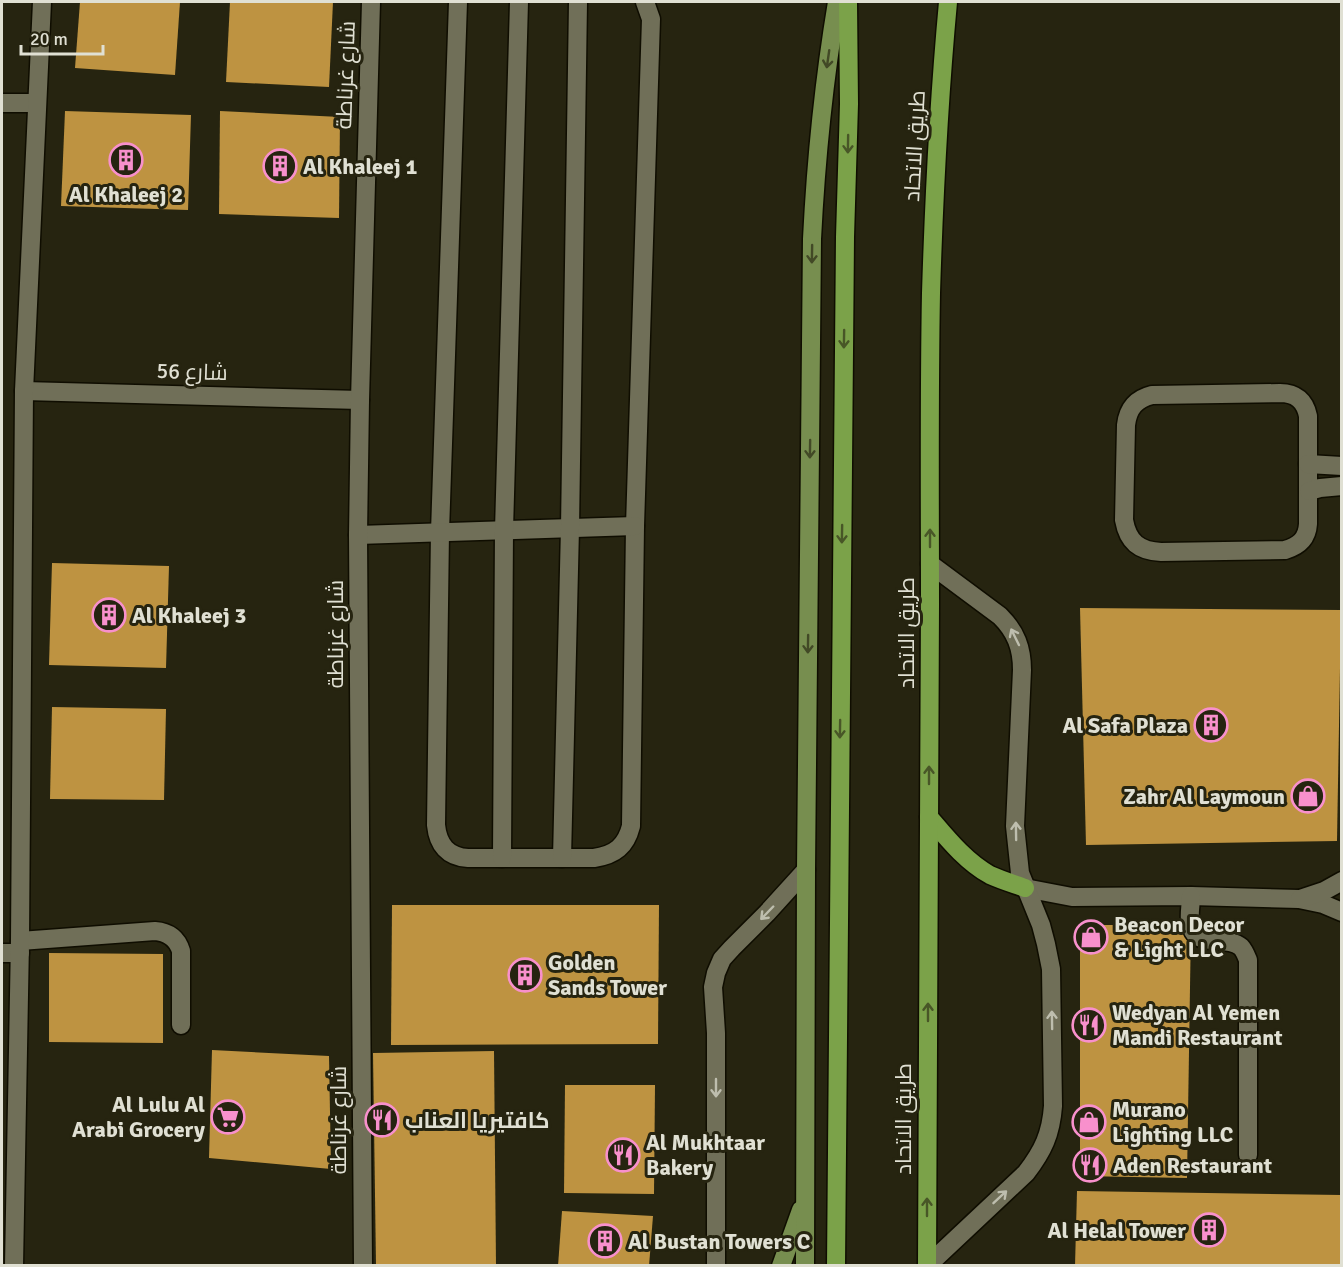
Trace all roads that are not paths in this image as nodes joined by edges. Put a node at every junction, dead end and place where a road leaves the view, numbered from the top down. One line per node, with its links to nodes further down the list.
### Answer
1 (42, 2): 10 (street)
2 (371, 2): 13 (street, شارع غرناطة)
3 (458, 2): 21 (street)
4 (519, 2): 20 (street)
5 (578, 2): 19 (street)
6 (645, 2): 18 (street)
7 (837, 2): 27 (main road, one-way to 27)
8 (848, 2): 42 (highway, one-way to 42)
9 (948, 2): 23 (highway, طريق الاتحاد, one-way to 9)
10 (36, 103): 11 (street); 12 (street)
11 (2, 104)
12 (24, 391): 13 (street, شارع 56); 33 (street)
13 (360, 400): 22 (street, شارع غرناطة)
14 (1308, 464): 15 (street); 17 (street); 17 (street)
15 (1341, 466)
16 (1341, 486): 17 (street)
17 (1309, 491)
18 (635, 526): 19 (street); 26 (street)
19 (570, 528): 20 (street); 26 (street)
20 (504, 530): 21 (street); 25 (street)
21 (440, 532): 22 (street); 25 (street)
22 (358, 535): 38 (street, شارع غرناطة)
23 (930, 564): 24 (highway, طريق الاتحاد, one-way to 23); 29 (street, one-way to 23)
24 (929, 817): 29 (highway); 43 (highway, طريق الاتحاد, one-way to 24)
25 (502, 858): 26 (street)
26 (562, 858)
27 (806, 870): 36 (main road); 39 (street, one-way to 39)
28 (1341, 881): 31 (street)
29 (1025, 888): 30 (street); 43 (street, one-way to 29)
30 (1191, 896): 31 (street); 35 (street)
31 (1299, 899): 32 (street)
32 (1341, 912)
33 (14, 949): 34 (street); 37 (street)
34 (182, 1025)
35 (1248, 1155)
36 (805, 1200): 40 (main road); 41 (main road)
37 (14, 1266)
38 (363, 1266)
39 (716, 1266)
40 (781, 1266)
41 (805, 1266)
42 (836, 1266)
43 (927, 1266)

